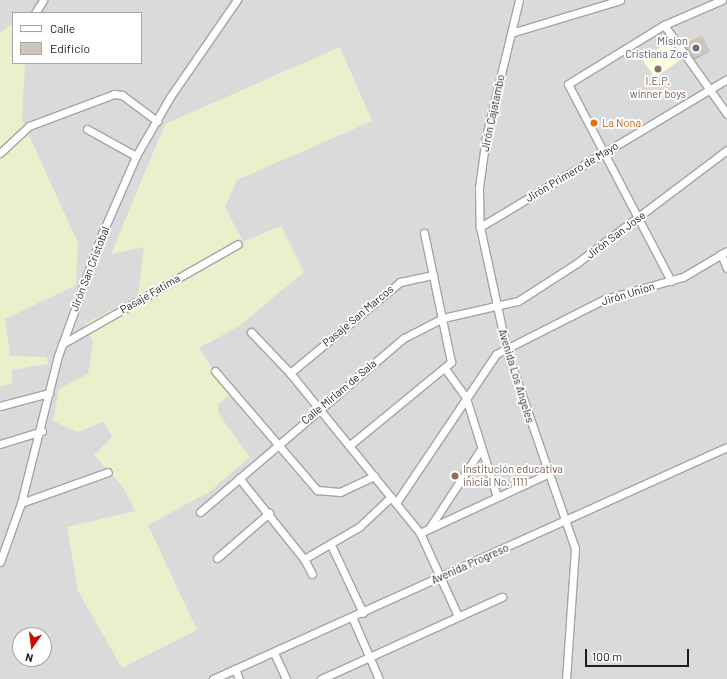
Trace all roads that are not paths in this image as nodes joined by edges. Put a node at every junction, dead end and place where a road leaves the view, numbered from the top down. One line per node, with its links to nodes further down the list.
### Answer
1 (44, 0): 7 (street)
2 (237, 0): 13 (street, Jirón San Cristobal)
3 (519, 0): 9 (street, Jirón Cajatambo)
4 (620, 0): 9 (street)
5 (722, 0): 6 (street)
6 (704, 4): 8 (street)
7 (36, 12)
8 (664, 25): 11 (street); 17 (street)
9 (511, 33): 20 (street, Jirón Cajatambo)
10 (727, 80): 11 (street, Jirón Primero de Mayo)
11 (710, 89): 12 (street); 17 (street, Jirón Primero de Mayo)
12 (727, 114)
13 (157, 121): 16 (street); 18 (street, Jirón San Cristobal)
14 (87, 129): 18 (street)
15 (727, 150): 19 (street, Jirón San Jose)
16 (0, 153)
17 (603, 153): 19 (street); 20 (street, Jirón Primero de Mayo)
18 (136, 156): 30 (street, Jirón San Cristobal)
19 (637, 219): 26 (street); 27 (street, Jirón San Jose)
20 (480, 227): 27 (street, Avenida Los Angeles)
21 (424, 233): 25 (street)
22 (238, 244): 30 (street, Pasaje Fatima)
23 (724, 252): 24 (street); 26 (street, Jirón Union)
24 (727, 268)
25 (433, 275): 28 (street); 34 (street, Pasaje San Marcos)
26 (671, 281): 31 (street, Jirón Union)
27 (497, 309): 28 (street, Calle Miriam de Sala); 31 (street, Avenida Los Angeles)
28 (443, 318): 32 (street); 38 (street, Calle Miriam de Sala)
29 (251, 332): 34 (street)
30 (62, 344): 35 (street, Jirón San Cristobal)
31 (506, 347): 36 (street, Jirón Union); 46 (street, Avenida Los Angeles)
32 (446, 370): 36 (street); 42 (street)
33 (215, 371): 41 (street)
34 (290, 373): 38 (street)
35 (49, 393): 37 (street); 39 (street, Jirón San Cristobal)
36 (466, 398): 44 (street); 50 (street, Jirón Union)
37 (0, 406)
38 (318, 409): 41 (street, Calle Miriam de Sala); 42 (street)
39 (42, 430): 40 (street); 51 (street, Jirón San Cristobal)
40 (0, 444)
41 (277, 444): 47 (street); 48 (street, Calle Miriam de Sala)
42 (350, 445): 47 (street)
43 (727, 447): 54 (street, Avenida Progreso)
44 (481, 449): 49 (street); 55 (street)
45 (108, 472): 51 (street)
46 (547, 474): 49 (street); 54 (street, Avenida Los Angeles)
47 (374, 476): 50 (street)
48 (239, 478): 52 (street, Calle Miriam de Sala); 53 (street)
49 (497, 497): 55 (street)
50 (394, 500): 56 (street); 57 (street, Jirón Union)
51 (22, 503): 60 (street, Jirón San Cristobal)
52 (200, 512)
53 (268, 513): 58 (street); 59 (street)
54 (565, 521): 62 (street, Avenida Progreso); 75 (street, Avenida Los Angeles)
55 (430, 527): 56 (street)
56 (420, 533): 62 (street)
57 (331, 545): 59 (street, Jirón Union); 64 (street)
58 (217, 558)
59 (304, 559): 61 (street)
60 (0, 562)
61 (312, 574)
62 (440, 577): 64 (street, Avenida Progreso); 65 (street)
63 (502, 597): 65 (street)
64 (363, 613): 66 (street, Avenida Progreso)
65 (458, 616): 68 (street)
66 (352, 617): 67 (street, Avenida Progreso); 68 (street)
67 (274, 653): 69 (street, Avenida Progreso); 72 (street)
68 (369, 657): 73 (street); 74 (street)
69 (235, 669): 70 (street, Avenida Progreso); 71 (street)
70 (213, 679)
71 (239, 679)
72 (286, 679)
73 (321, 679)
74 (379, 679)
75 (566, 679)

